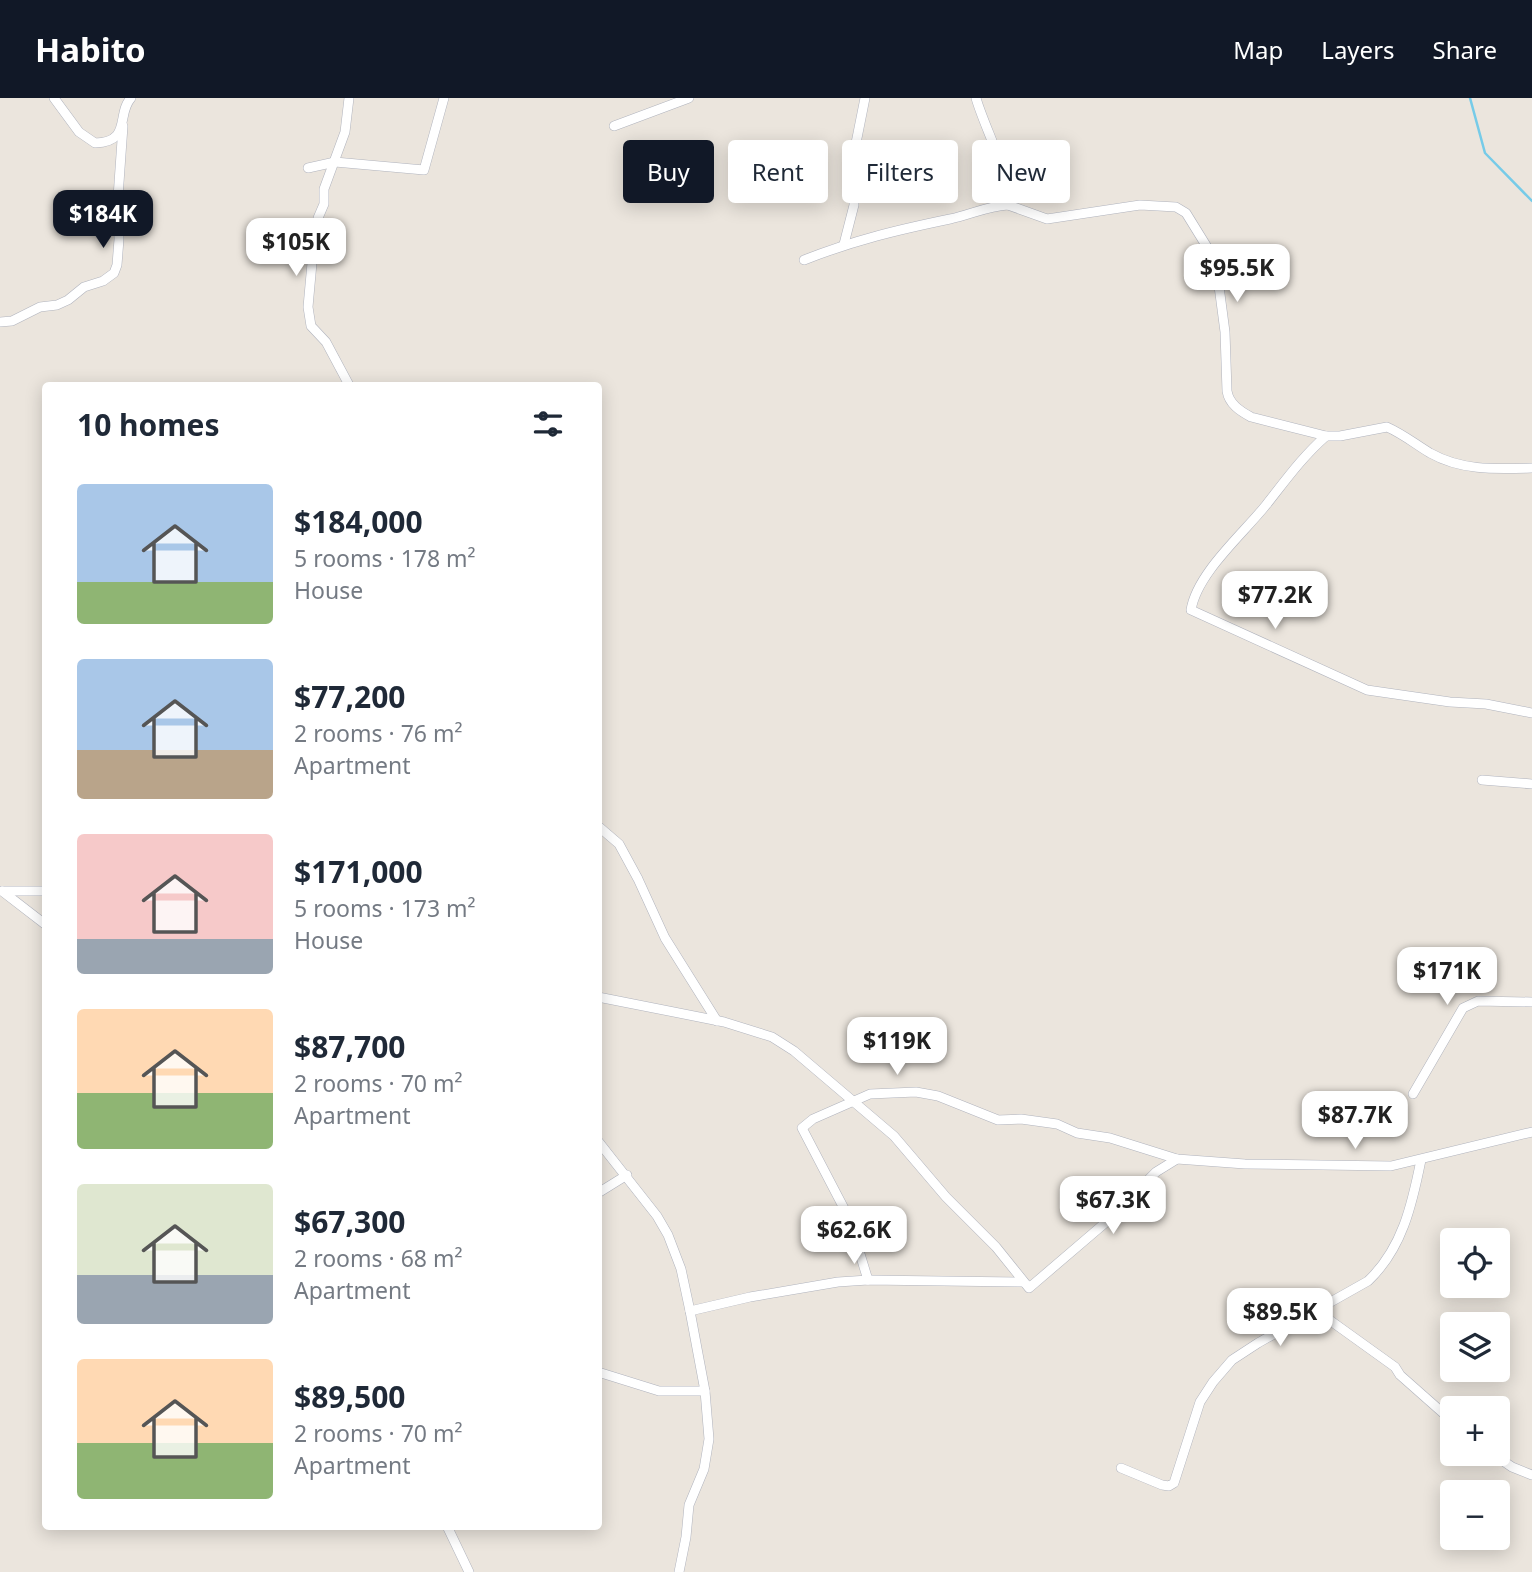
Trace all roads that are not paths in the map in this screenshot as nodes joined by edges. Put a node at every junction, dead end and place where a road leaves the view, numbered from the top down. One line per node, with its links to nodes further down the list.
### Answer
1 (54, 98): 10 (street)
2 (349, 98): 12 (street)
3 (443, 98): 12 (street)
4 (651, 98): 9 (street)
5 (689, 98): 9 (street)
6 (865, 98): 15 (street)
7 (976, 98): 14 (street)
8 (127, 100): 10 (street)
9 (656, 109): 11 (street)
10 (123, 126): 17 (street)
11 (614, 126)
12 (335, 162): 13 (street); 18 (street)
13 (308, 168)
14 (1008, 205): 15 (street); 19 (street)
15 (844, 244): 16 (street)
16 (804, 260)
17 (0, 322)
18 (347, 382)
19 (1326, 436): 20 (street); 21 (street)
20 (1532, 468)
21 (1532, 713)
22 (1482, 780): 23 (street)
23 (1532, 784)
24 (602, 829): 30 (street)
25 (1, 891): 26 (street); 27 (street)
26 (42, 891)
27 (42, 922)
28 (602, 999): 30 (street)
29 (1532, 1002): 31 (street)
30 (717, 1020): 32 (street)
31 (1413, 1094)
32 (855, 1101): 35 (street); 39 (street); 40 (street)
33 (1532, 1132): 36 (street)
34 (602, 1145): 37 (street)
35 (1177, 1159): 36 (street); 40 (street)
36 (1421, 1160): 42 (street)
37 (627, 1175): 38 (street); 41 (street)
38 (602, 1191)
39 (868, 1280): 40 (street); 41 (street)
40 (1023, 1282)
41 (690, 1311): 44 (street)
42 (1317, 1311): 45 (street); 47 (street)
43 (602, 1373): 44 (street)
44 (705, 1391): 51 (street)
45 (1440, 1410)
46 (1510, 1466): 48 (street)
47 (1121, 1468)
48 (1532, 1475)
49 (449, 1530): 50 (street)
50 (469, 1572)
51 (679, 1572)

